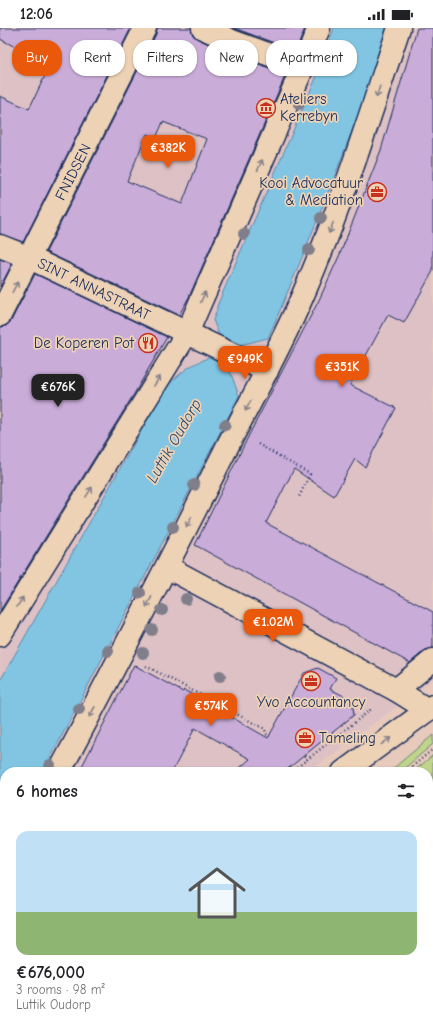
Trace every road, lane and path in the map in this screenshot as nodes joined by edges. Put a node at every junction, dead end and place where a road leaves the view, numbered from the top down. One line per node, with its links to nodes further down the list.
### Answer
1 (145, 28): 9 (street, FNIDSEN)
2 (203, 28): 6 (street)
3 (319, 28): 5 (street)
4 (399, 28): 12 (street, one-way to 12)
5 (314, 40)
6 (266, 53)
7 (299, 76): 11 (street, one-way to 7)
8 (0, 246): 9 (street, SINT ANNASTRAAT)
9 (30, 258): 10 (street, FNIDSEN, one-way to 9); 11 (street, SINT ANNASTRAAT)
10 (0, 315)
11 (187, 333): 12 (street, SINT ANNASTRAAT); 16 (street, one-way to 11)
12 (267, 371): 13 (street, one-way to 13)
13 (235, 431): 14 (path); 15 (street, one-way to 15)
14 (299, 497)
15 (167, 567): 17 (street, one-way to 17); 19 (street)
16 (0, 635)
17 (123, 654): 21 (path); 25 (street, one-way to 25)
18 (433, 660): 19 (street)
19 (396, 690): 20 (street); 24 (path)
20 (430, 708): 27 (street, one-way to 20)
21 (270, 736)
22 (433, 749): 28 (path)
23 (304, 756): 24 (path)
24 (307, 759): 26 (path)
25 (62, 767)
26 (297, 767)
27 (351, 767)
28 (412, 767)

